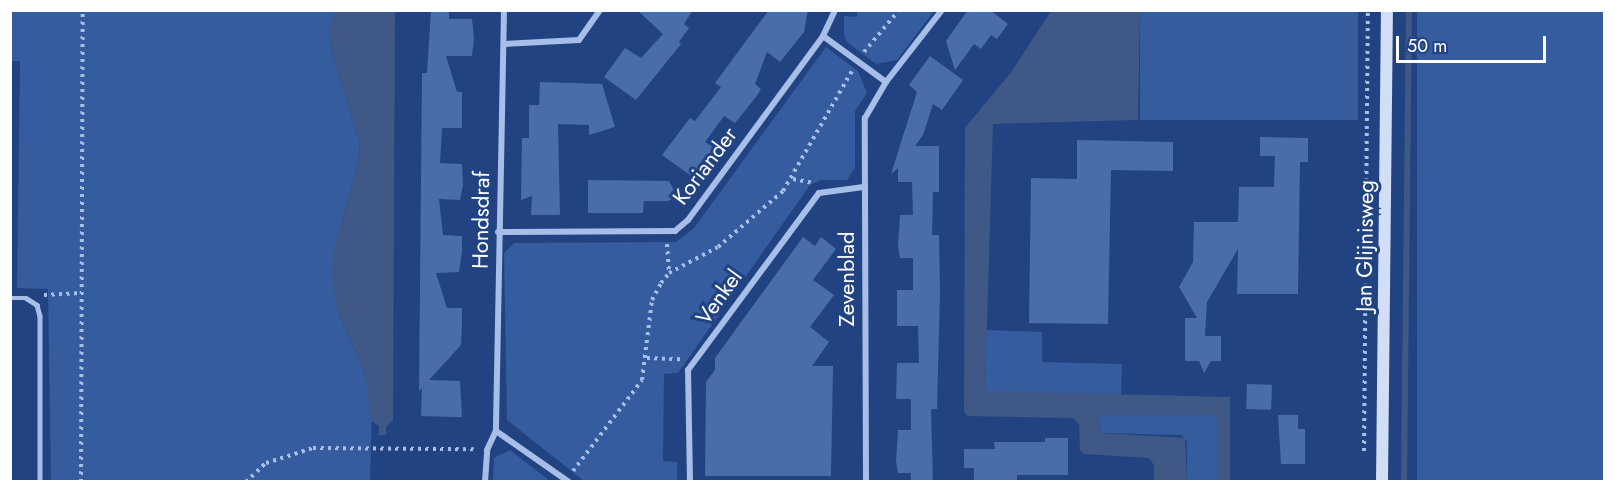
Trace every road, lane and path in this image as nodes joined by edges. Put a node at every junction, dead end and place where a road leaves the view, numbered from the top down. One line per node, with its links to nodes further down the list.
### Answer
1 (83, 10): 17 (path)
2 (504, 10): 10 (street, Hondsdraf)
3 (600, 10): 10 (street)
4 (835, 10): 9 (street, Koriander)
5 (899, 10): 11 (path)
6 (942, 10): 12 (street, Zevenblad)
7 (1368, 10): 24 (path, Jan Glijnisweg)
8 (1386, 10): 32 (street, Jan Glijnisweg)
9 (823, 36): 11 (street); 15 (street, Koriander)
10 (504, 44): 14 (street, Hondsdraf)
11 (857, 61): 12 (street); 16 (path)
12 (886, 82): 13 (street, Zevenblad)
13 (864, 187): 21 (street, Venkel); 31 (street, Zevenblad)
14 (498, 232): 15 (street, Koriander); 22 (street, Hondsdraf)
15 (667, 232): 16 (path)
16 (669, 273): 20 (path)
17 (81, 293): 19 (path); 27 (path)
18 (10, 298): 19 (lane)
19 (37, 305): 26 (lane)
20 (647, 358): 21 (path); 25 (path)
21 (692, 364): 30 (street, Venkel)
22 (496, 431): 23 (street, Hondsdraf); 25 (street)
23 (486, 450): 28 (path); 29 (street, Hondsdraf)
24 (1364, 459)
25 (568, 481)
26 (40, 482)
27 (81, 482)
28 (246, 482)
29 (485, 482)
30 (690, 482)
31 (866, 482)
32 (1382, 482)

